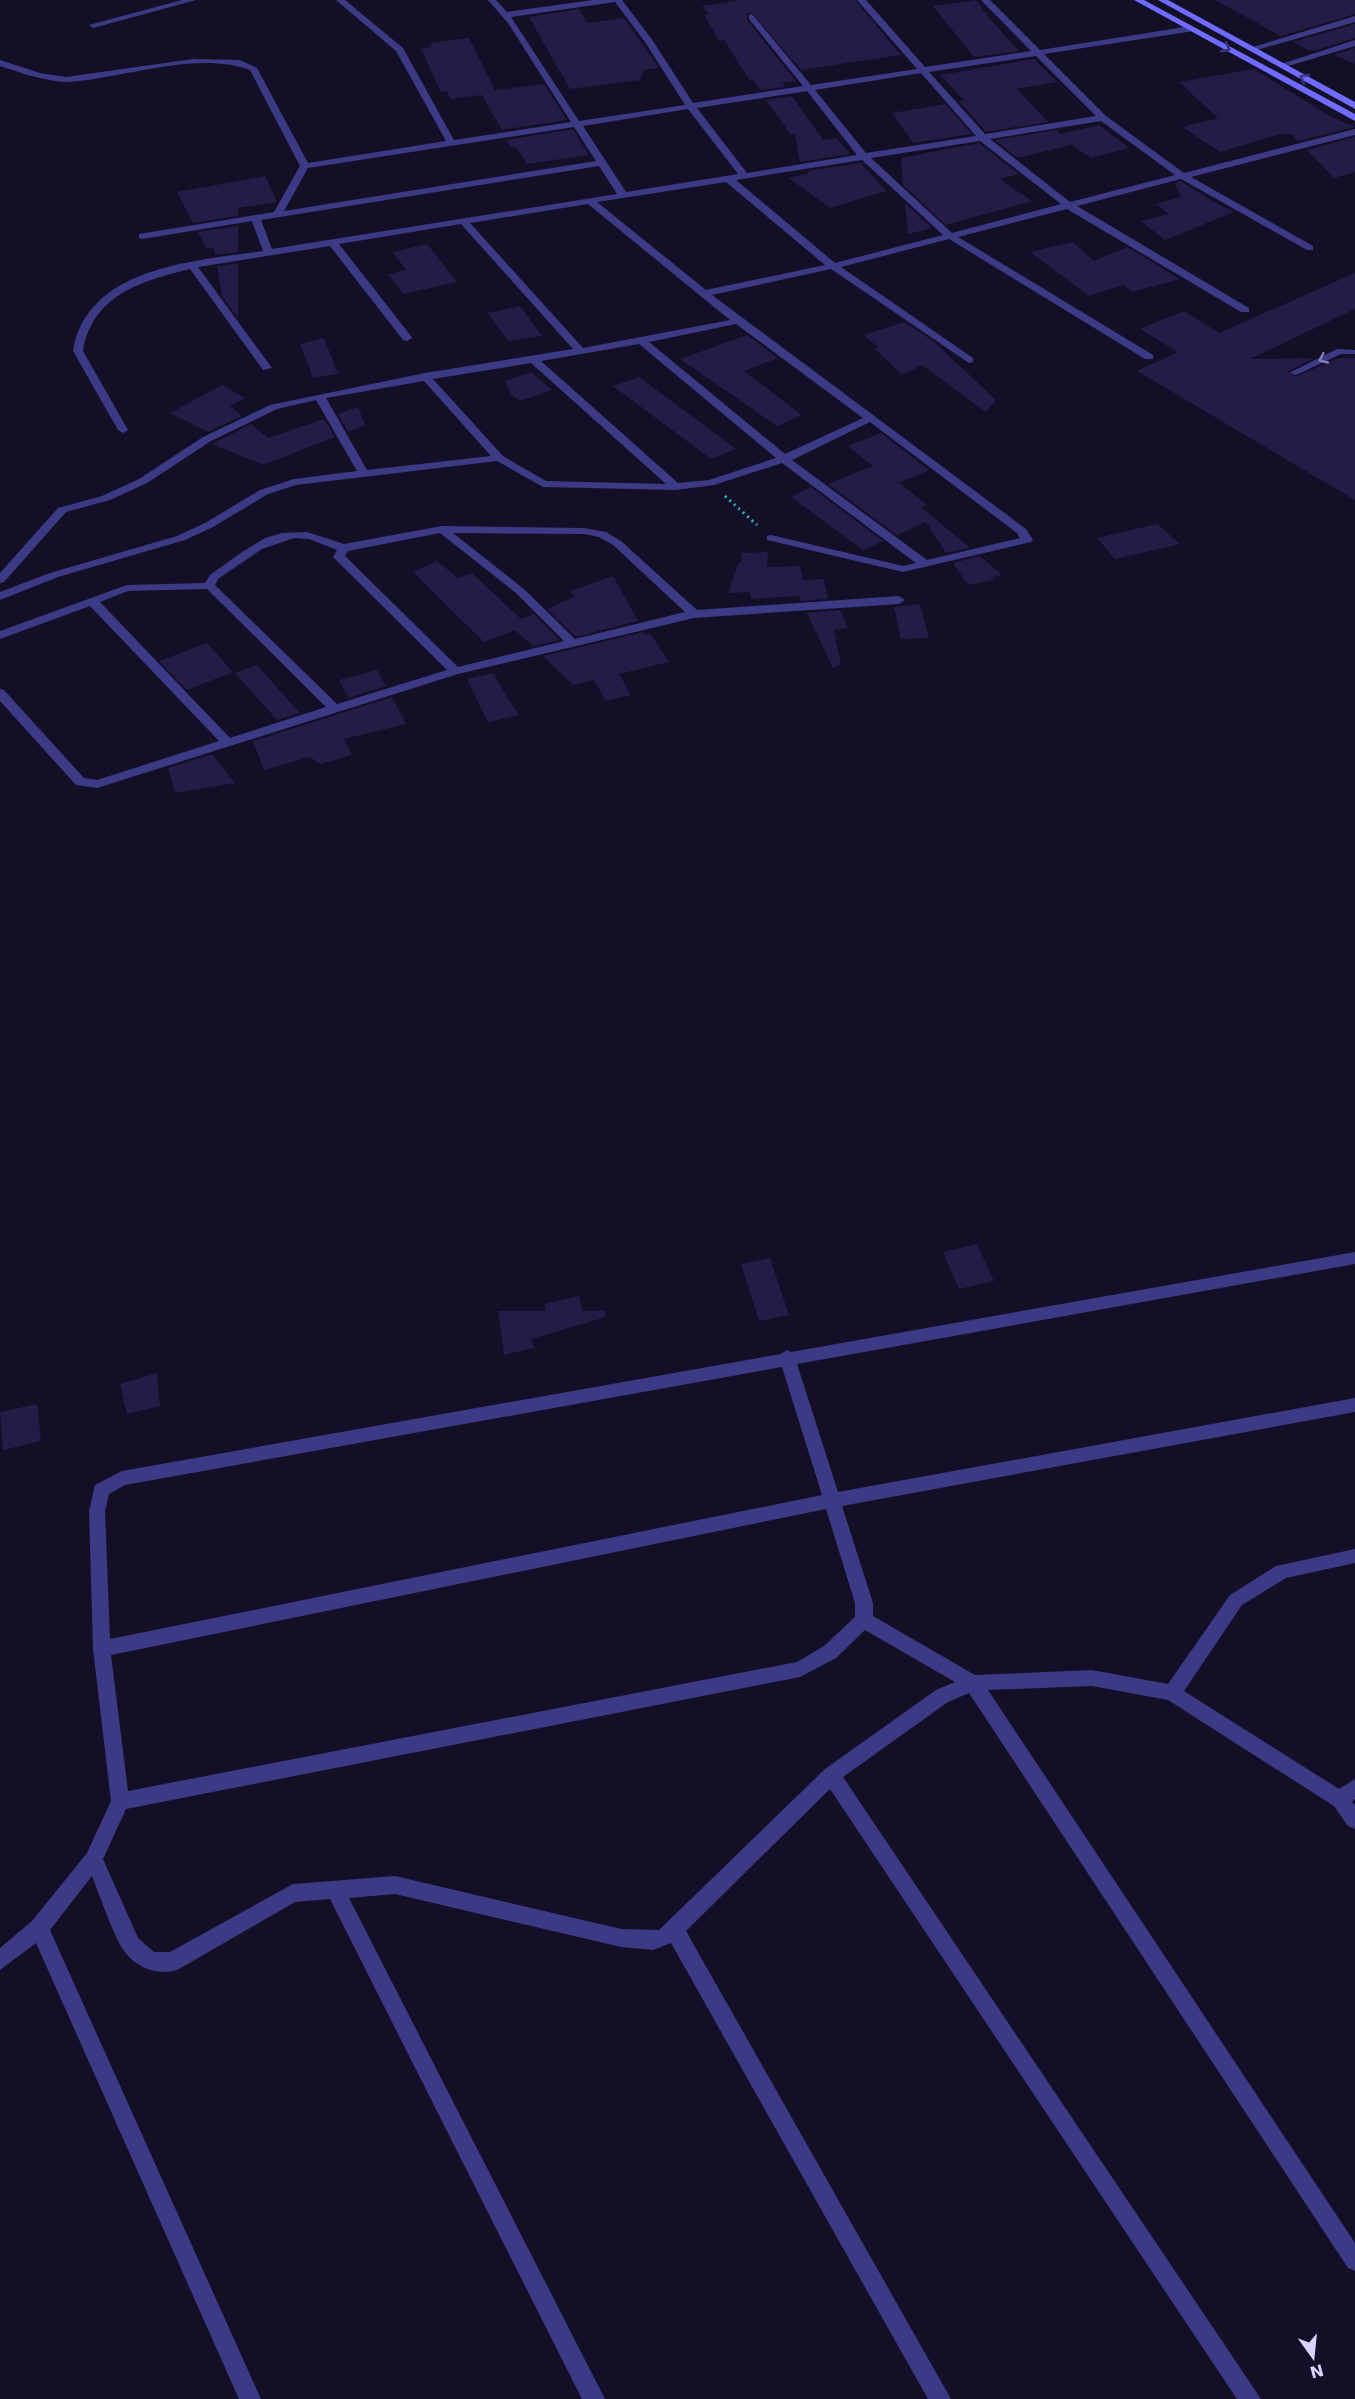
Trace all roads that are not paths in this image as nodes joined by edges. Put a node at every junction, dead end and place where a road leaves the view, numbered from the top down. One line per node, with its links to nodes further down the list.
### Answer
1 (192, 0): 13 (street)
2 (340, 0): 29 (street)
3 (492, 0): 10 (street)
4 (611, 0): 10 (street)
5 (618, 0): 23 (street)
6 (861, 0): 20 (street)
7 (985, 0): 17 (street)
8 (1138, 0): 14 (street)
9 (1162, 0): 16 (street)
10 (505, 15): 26 (street)
11 (752, 17): 21 (street)
12 (1355, 19): 16 (street)
13 (93, 24)
14 (1191, 29): 17 (street); 25 (street, one-way to 25)
15 (1355, 43): 19 (street)
16 (1250, 49): 19 (street)
17 (1037, 53): 20 (street); 24 (street)
18 (0, 63): 32 (street)
19 (1282, 65): 22 (street, one-way to 19)
20 (925, 70): 21 (street); 28 (street)
21 (811, 88): 23 (street); 30 (street)
22 (1355, 106)
23 (691, 107): 26 (street); 34 (street)
24 (1103, 118): 28 (street); 33 (street)
25 (1355, 118)
26 (579, 124): 29 (street); 31 (street)
27 (1355, 132): 33 (street)
28 (983, 138): 30 (street); 38 (street)
29 (452, 144): 32 (street)
30 (864, 157): 34 (street); 43 (street)
31 (601, 164): 36 (street); 39 (street)
32 (305, 166): 39 (street)
33 (1182, 176): 38 (street); 45 (street)
34 (745, 177): 35 (street)
35 (729, 179): 36 (street); 48 (street)
36 (624, 197): 37 (street)
37 (591, 202): 41 (street); 49 (street)
38 (1068, 205): 43 (street); 50 (street)
39 (277, 215): 40 (street)
40 (256, 218): 42 (street); 46 (street)
41 (464, 222): 44 (street); 54 (street)
42 (142, 236)
43 (950, 236): 48 (street); 56 (street)
44 (333, 243): 46 (street); 52 (street)
45 (1310, 248)
46 (269, 253): 47 (street)
47 (192, 266): 59 (street); 64 (street)
48 (832, 266): 49 (street); 58 (street)
49 (703, 294): 51 (street)
50 (1245, 310)
51 (738, 321): 53 (street); 63 (street)
52 (407, 338)
53 (641, 341): 54 (street); 66 (street)
54 (580, 352): 57 (street)
55 (1355, 352): 60 (lane, one-way to 60)
56 (1149, 357)
57 (534, 360): 61 (street); 68 (street)
58 (969, 360)
59 (267, 368)
60 (1293, 373)
61 (425, 376): 62 (street); 65 (street)
62 (319, 396): 67 (street); 73 (street)
63 (871, 418): 66 (street); 72 (street)
64 (123, 430)
65 (499, 458): 67 (street); 68 (street)
66 (784, 459): 68 (street); 72 (street)
67 (363, 472): 75 (street)
68 (676, 487)
69 (442, 529): 71 (street); 78 (street); 80 (street)
70 (771, 538): 72 (street)
71 (343, 548): 74 (street); 81 (street)
72 (926, 565)
73 (0, 580)
74 (209, 585): 76 (street); 83 (street)
75 (0, 597)
76 (91, 600): 79 (street); 84 (street)
77 (899, 600): 78 (street)
78 (694, 614): 80 (street)
79 (0, 635)
80 (572, 643): 81 (street)
81 (454, 671): 83 (street)
82 (0, 693): 84 (street)
83 (334, 708): 84 (street)
84 (227, 742)
85 (1355, 1258): 86 (street)
86 (787, 1357): 88 (street); 91 (street)
87 (1355, 1405): 88 (street)
88 (833, 1500): 90 (street); 91 (street)
89 (1355, 1556): 93 (street)
90 (871, 1624): 92 (street); 97 (street)
91 (102, 1649): 97 (street)
92 (973, 1683): 93 (street); 94 (street); 104 (street)
93 (1172, 1693): 96 (street)
94 (831, 1775): 102 (street); 108 (street)
95 (1355, 1788): 96 (street)
96 (1340, 1800): 98 (street)
97 (120, 1801): 99 (street)
98 (1355, 1820)
99 (94, 1859): 100 (street); 101 (street)
100 (335, 1890): 102 (street); 106 (street)
101 (39, 1928): 103 (street); 105 (street)
102 (675, 1931): 107 (street)
103 (0, 1960)
104 (1355, 2261)
105 (250, 2399)
106 (594, 2399)
107 (940, 2399)
108 (1250, 2399)

